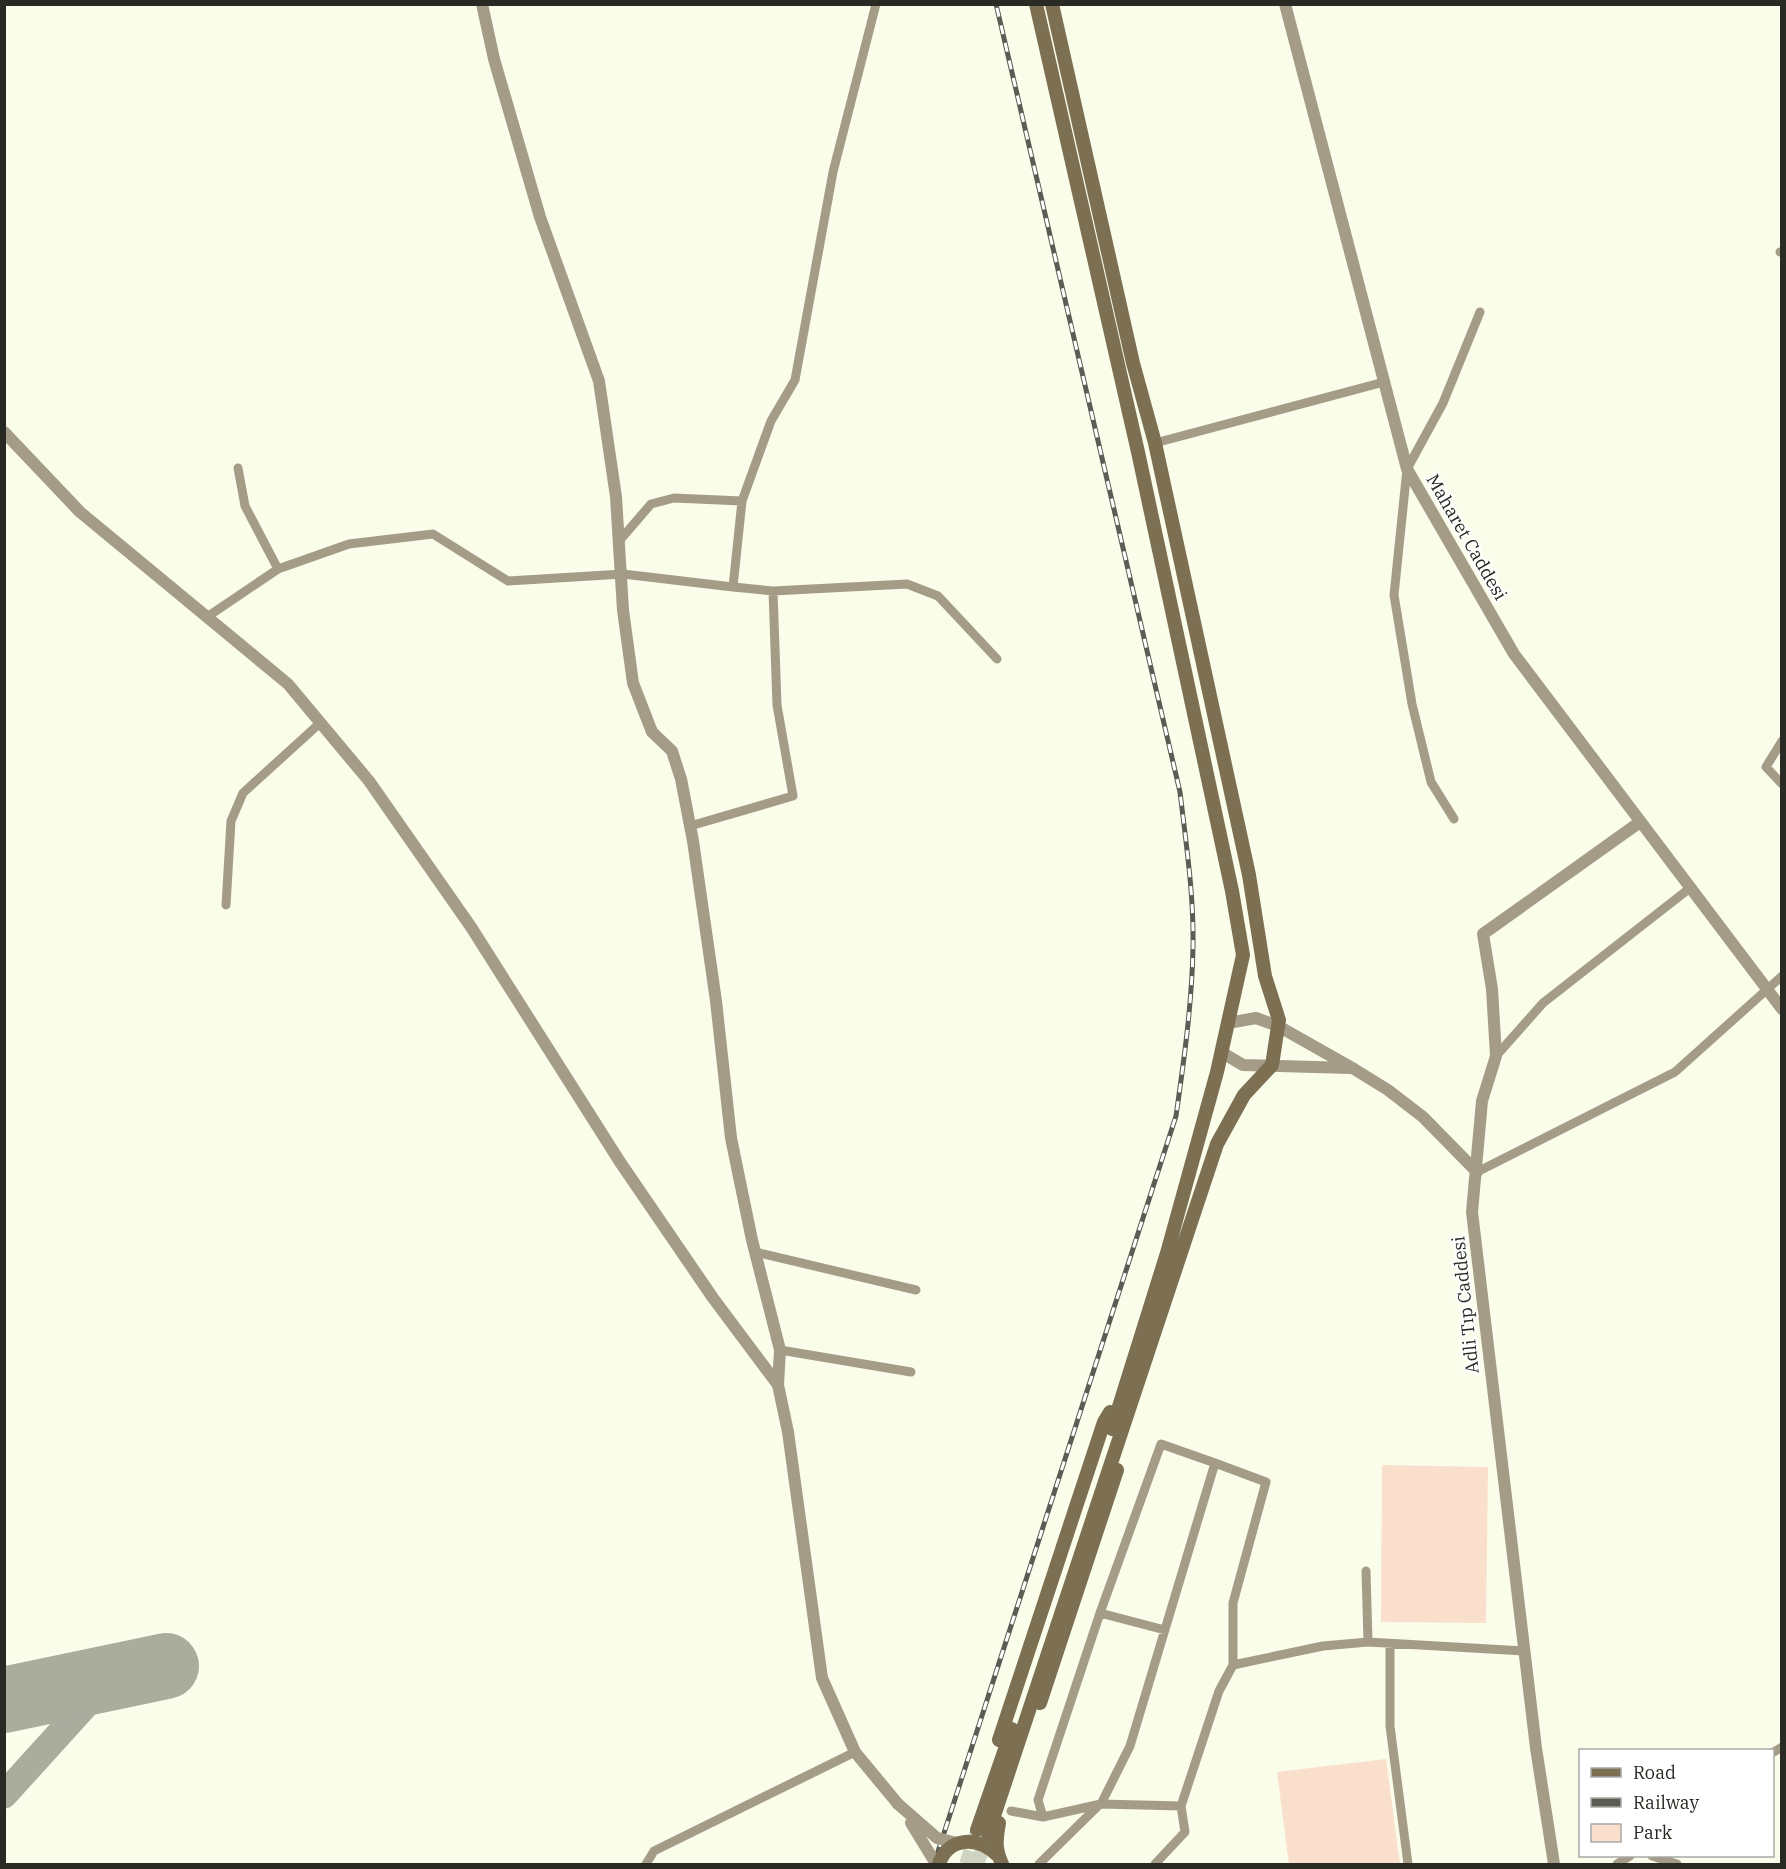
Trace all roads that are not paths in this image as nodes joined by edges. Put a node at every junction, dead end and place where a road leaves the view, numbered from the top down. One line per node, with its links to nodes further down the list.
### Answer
1 (482, 4): 13 (street)
2 (876, 4): 12 (street)
3 (1036, 4): 31 (main road)
4 (1052, 4): 9 (main road)
5 (1285, 4): 7 (street, Maharet Caddesi)
6 (1480, 312): 11 (street)
7 (1384, 382): 9 (street); 11 (street, Maharet Caddesi)
8 (4, 432): 18 (street)
9 (1155, 443): 32 (main road)
10 (238, 468): 14 (street)
11 (1407, 469): 23 (street); 24 (street, Maharet Caddesi)
12 (742, 501): 13 (street); 16 (street)
13 (620, 540): 15 (street)
14 (278, 568): 15 (street); 18 (street)
15 (623, 574): 16 (street); 25 (street)
16 (733, 587): 17 (street)
17 (773, 591): 19 (street); 25 (street)
18 (207, 617): 20 (street)
19 (997, 659)
20 (320, 723): 27 (street); 42 (street)
21 (1782, 741): 22 (street)
22 (1782, 784)
23 (1454, 819)
24 (1640, 822): 26 (street, Maharet Caddesi); 34 (street, Adli Tıp Caddesi)
25 (690, 826): 38 (street)
26 (1690, 888): 29 (street, Maharet Caddesi); 34 (street)
27 (226, 905)
28 (1782, 976): 29 (street)
29 (1767, 991): 30 (street, Maharet Caddesi); 37 (street)
30 (1782, 1008)
31 (1228, 1023): 32 (street); 33 (main road)
32 (1278, 1026): 35 (main road); 36 (street)
33 (1221, 1052): 35 (street); 43 (main road)
34 (1496, 1056): 37 (street, Adli Tıp Caddesi)
35 (1272, 1065): 36 (street); 43 (main road)
36 (1354, 1068): 37 (street)
37 (1477, 1172): 50 (street, Adli Tıp Caddesi)
38 (755, 1252): 39 (street); 40 (street)
39 (916, 1290)
40 (780, 1350): 41 (street); 42 (street)
41 (911, 1372)
42 (778, 1385): 52 (street)
43 (1131, 1385): 56 (main road); 58 (main road); 59 (main road)
44 (1215, 1463): 46 (street); 47 (street); 51 (street)
45 (1366, 1570): 48 (street)
46 (1100, 1613): 47 (street); 57 (street)
47 (1165, 1630): 53 (street)
48 (1368, 1642): 49 (street); 51 (street)
49 (1390, 1644): 50 (street); 66 (street)
50 (1524, 1651): 67 (street, Adli Tıp Caddesi)
51 (1233, 1665): 55 (street)
52 (855, 1752): 54 (street); 62 (street)
53 (1101, 1803): 55 (street); 57 (street); 64 (street)
54 (898, 1804): 59 (street, bridge); 63 (street, bridge)
55 (1181, 1806): 65 (street)
56 (1006, 1815): 57 (street); 61 (main road)
57 (1043, 1817)
58 (983, 1832)
59 (959, 1843): 61 (main road, bridge); 63 (main road, bridge)
60 (1655, 1857): 68 (street)
61 (999, 1859)
62 (646, 1864)
63 (937, 1864)
64 (1039, 1864)
65 (1155, 1864)
66 (1408, 1864)
67 (1554, 1864)
68 (1677, 1864)

